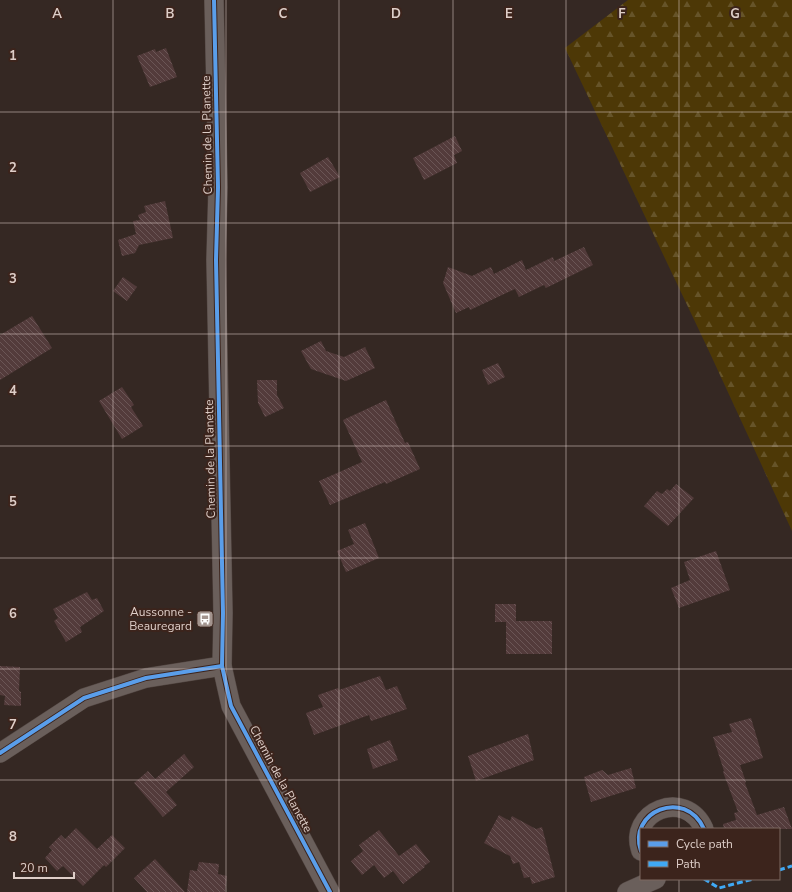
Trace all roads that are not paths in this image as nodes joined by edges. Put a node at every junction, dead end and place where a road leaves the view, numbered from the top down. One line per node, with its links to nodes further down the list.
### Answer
1 (214, 0): 2 (street, Chemin de la Planette)
2 (222, 666): 3 (street); 9 (street, Chemin de la Planette)
3 (0, 753)
4 (641, 828): 5 (street)
5 (704, 828)
6 (640, 830): 7 (street)
7 (640, 848)
8 (654, 880): 10 (street)
9 (330, 892)
10 (627, 892)

